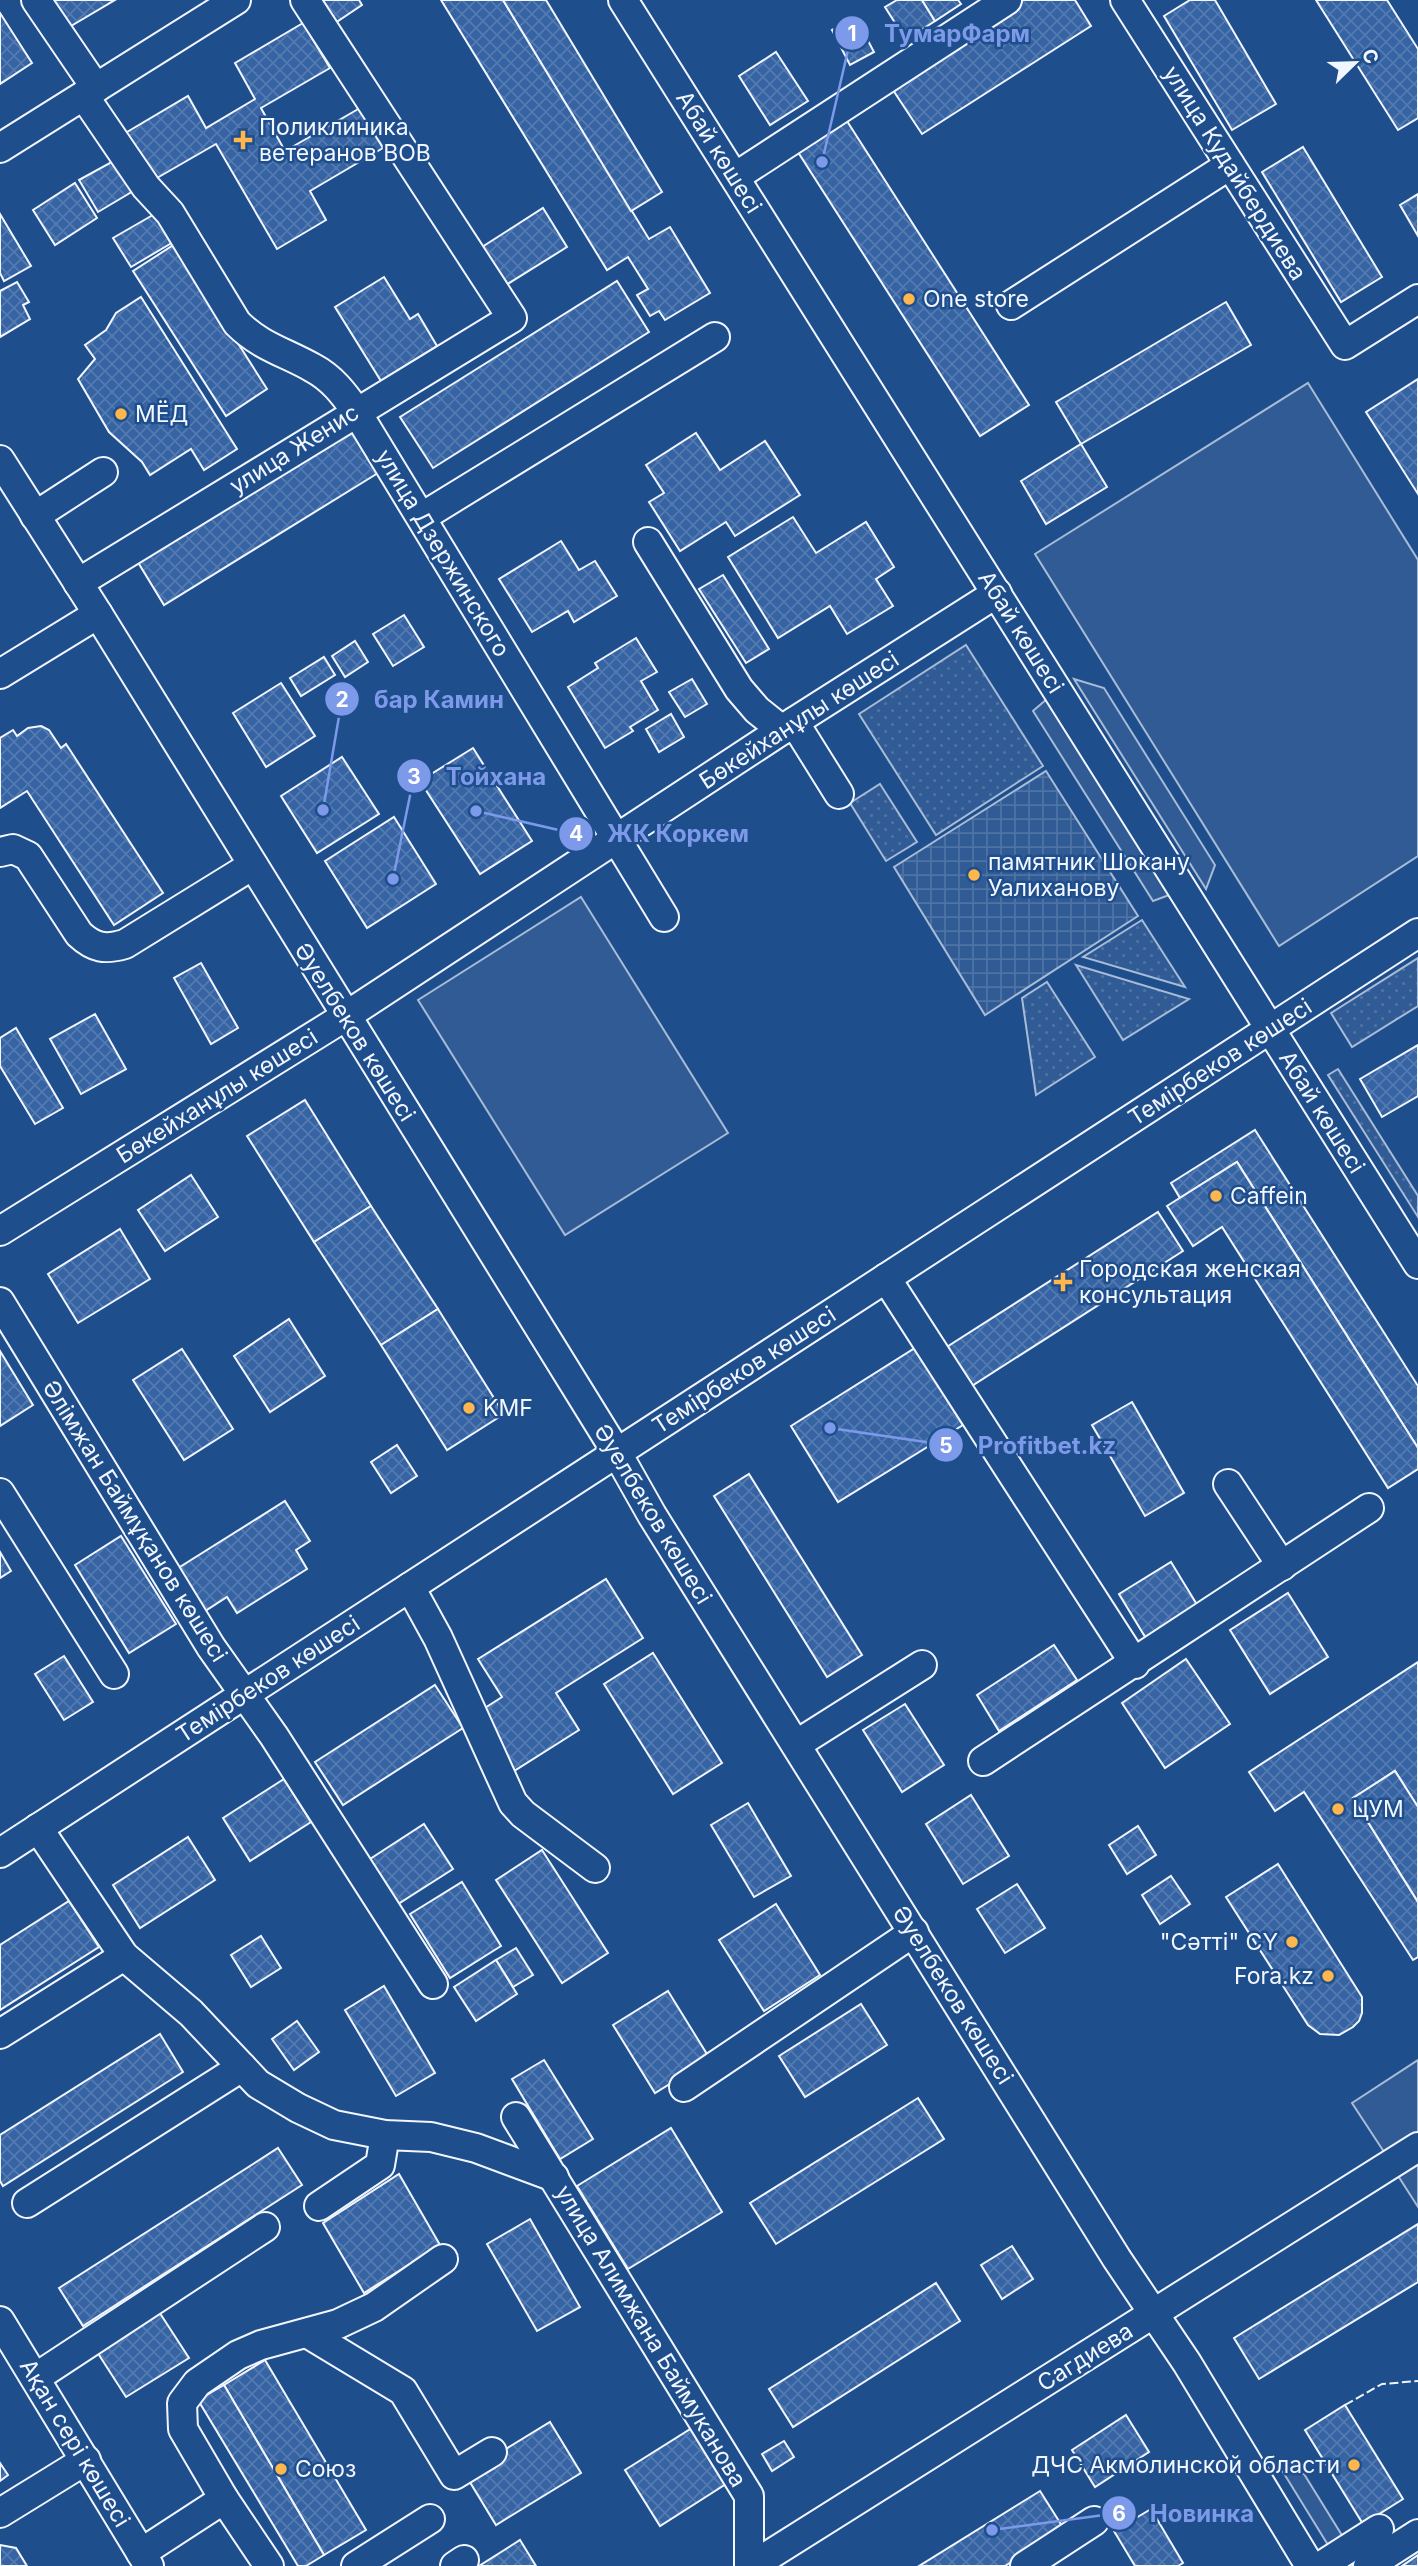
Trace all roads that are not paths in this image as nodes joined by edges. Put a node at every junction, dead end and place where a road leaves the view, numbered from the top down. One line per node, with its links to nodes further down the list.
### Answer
1 (36, 0): 7 (street, улица Дзержинского)
2 (236, 0): 7 (street)
3 (305, 0): 14 (street, улица Женис)
4 (624, 0): 10 (street, Абай көшесі)
5 (1007, 0): 10 (street)
6 (1128, 1): 9 (street, улица Кудайбердиева)
7 (90, 92): 8 (street); 14 (street, улица Дзержинского)
8 (0, 148)
9 (1230, 165): 11 (street, улица Кудайбердиева); 12 (street)
10 (734, 177): 21 (street, Абай көшесі)
11 (1418, 299)
12 (1012, 304)
13 (715, 337): 18 (street)
14 (356, 411): 18 (street, улица Дзержинского); 20 (street, улица Женис)
15 (0, 460): 17 (street, Әуелбеков көшесі)
16 (103, 471): 17 (street)
17 (35, 516): 20 (street, Әуелбеков көшесі)
18 (422, 517): 26 (street, улица Дзержинского)
19 (648, 542): 24 (street)
20 (78, 583): 22 (street, Әуелбеков көшесі)
21 (996, 593): 24 (street, Бөкейханұлы көшесі); 32 (street, Абай көшесі)
22 (98, 614): 23 (street); 28 (street, Әуелбеков көшесі)
23 (0, 674)
24 (788, 726): 25 (street); 26 (street, Бөкейханұлы көшесі)
25 (839, 794)
26 (615, 839): 29 (street, улица Дзержинского); 31 (street, Бөкейханұлы көшесі)
27 (0, 852): 28 (street)
28 (253, 865): 31 (street, Әуелбеков көшесі)
29 (664, 917)
30 (1418, 933): 32 (street, Темірбеков көшесі)
31 (345, 1016): 33 (street, Бөкейханұлы көшесі); 37 (street, Әуелбеков көшесі)
32 (1270, 1029): 34 (street, Абай көшесі); 35 (street, Темірбеков көшесі)
33 (0, 1231)
34 (1418, 1264)
35 (887, 1278): 37 (street, Темірбеков көшесі); 43 (street)
36 (0, 1303): 46 (street, Әлімжан Баймұқанов көшесі)
37 (617, 1453): 42 (street, Темірбеков көшесі); 47 (street, Әуелбеков көшесі)
38 (1228, 1484): 41 (street)
39 (0, 1493): 45 (street)
40 (1369, 1507): 41 (street)
41 (1282, 1566): 43 (street)
42 (410, 1587): 46 (street, Темірбеков көшесі); 51 (street)
43 (1135, 1664): 48 (street)
44 (922, 1665): 47 (street)
45 (114, 1674)
46 (245, 1694): 49 (street, Темірбеков көшесі); 54 (street, Әлімжан Баймұқанов көшесі)
47 (797, 1744): 52 (street, Әуелбеков көшесі)
48 (983, 1761)
49 (38, 1828): 50 (street, Темірбеков көшесі); 53 (street)
50 (0, 1853)
51 (595, 1868)
52 (914, 1932): 57 (street); 66 (street, Әуелбеков көшесі)
53 (124, 1956): 55 (street); 56 (street)
54 (433, 1984)
55 (0, 2035)
56 (242, 2067): 59 (street); 62 (street)
57 (684, 2087)
58 (516, 2117): 61 (street, улица Алимжана Баймуканова)
59 (385, 2135): 61 (street); 63 (street)
60 (1418, 2147): 66 (street, Сагдиева)
61 (554, 2177): 81 (street, улица Алимжана Баймуканова)
62 (27, 2203)
63 (319, 2206)
64 (265, 2227): 69 (street)
65 (443, 2259): 68 (street)
66 (1154, 2314): 81 (street, Сагдиева); 83 (street, Әуелбеков көшесі)
67 (0, 2321): 69 (street, Ақан сері көшесі)
68 (306, 2333): 70 (street); 72 (street)
69 (35, 2378): 71 (street, Ақан сері көшесі)
70 (492, 2452)
71 (86, 2460): 73 (street); 78 (street, Ақан сері көшесі)
72 (224, 2499): 78 (street); 79 (street)
73 (0, 2513)
74 (430, 2519): 80 (street)
75 (1094, 2521): 82 (street)
76 (1379, 2529): 84 (street)
77 (1418, 2534): 85 (street)
78 (145, 2560)
79 (269, 2566)
80 (356, 2566)
81 (750, 2566)
82 (1025, 2566)
83 (1310, 2566)
84 (1321, 2566)
85 (1368, 2566)

